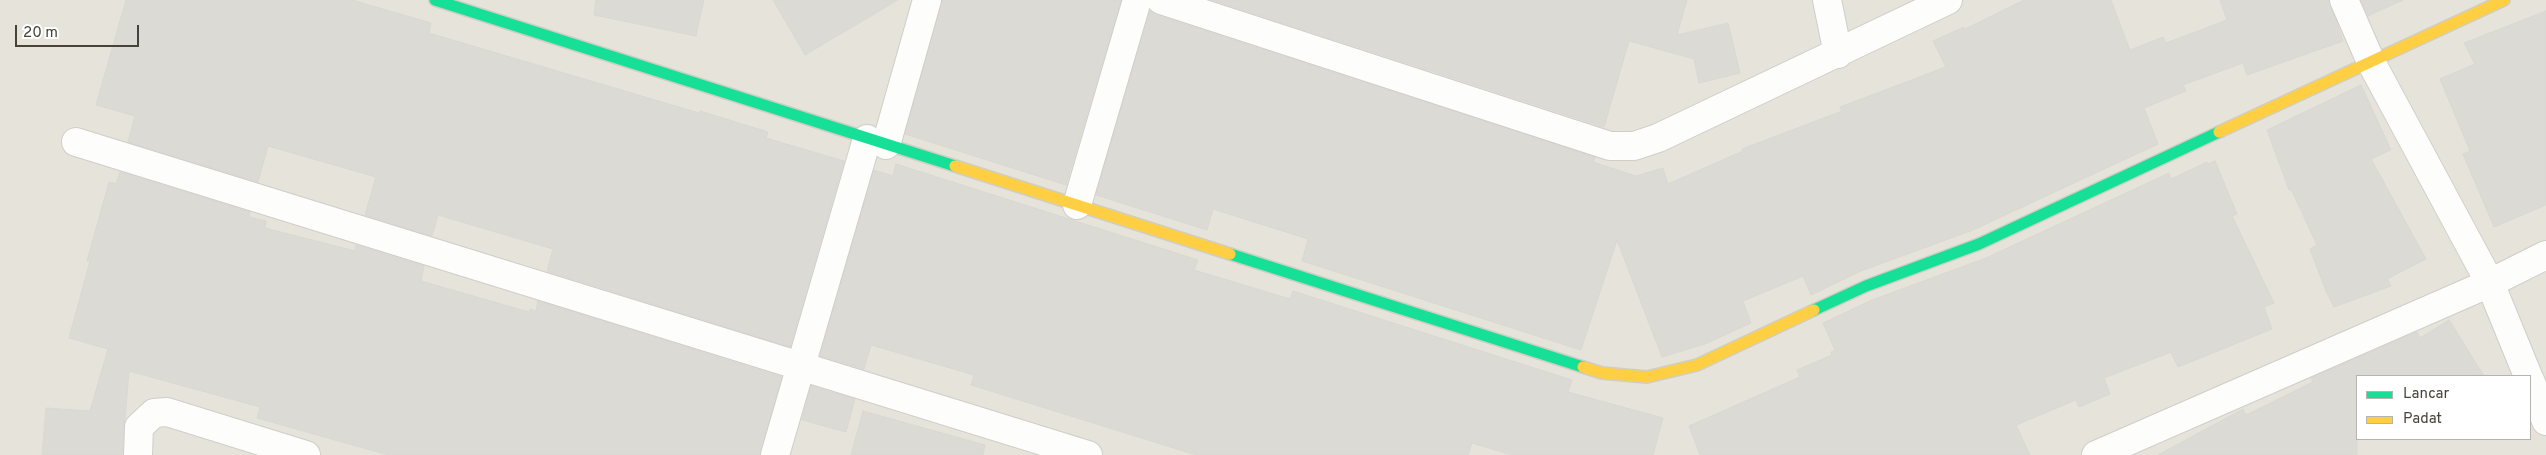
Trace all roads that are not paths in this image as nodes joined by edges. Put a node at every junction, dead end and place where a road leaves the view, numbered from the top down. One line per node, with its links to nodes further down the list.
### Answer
1 (435, 0): 12 (street)
2 (927, 0): 12 (street)
3 (1137, 0): 13 (street)
4 (1161, 0): 9 (street)
5 (1827, 0): 9 (street)
6 (1948, 0): 9 (street)
7 (2344, 0): 10 (street)
8 (2504, 0): 10 (street)
9 (1838, 54)
10 (2372, 62): 13 (street); 15 (street)
11 (76, 142): 16 (street)
12 (877, 142): 13 (street); 16 (street)
13 (1077, 204)
14 (2546, 255): 15 (street)
15 (2490, 283): 17 (street); 24 (street)
16 (803, 366): 22 (street); 23 (street)
17 (2528, 375)
18 (2531, 382): 19 (street)
19 (2546, 420)
20 (138, 455): 21 (street)
21 (306, 455)
22 (775, 455)
23 (1088, 455)
24 (2096, 455)

